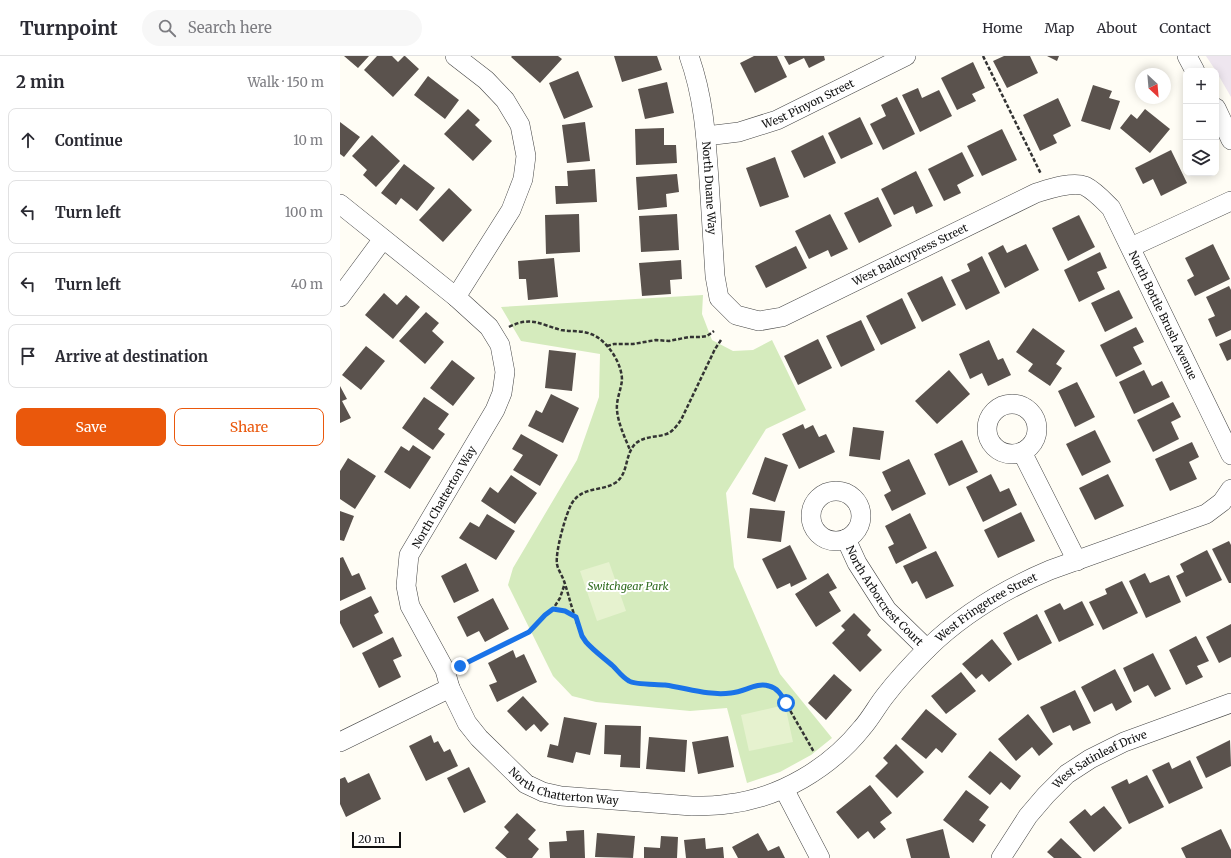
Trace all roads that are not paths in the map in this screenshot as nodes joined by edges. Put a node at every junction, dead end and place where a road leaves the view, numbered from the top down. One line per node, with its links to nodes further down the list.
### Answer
1 (455, 56): 15 (street)
2 (690, 56): 7 (street, North Duane Way)
3 (906, 56): 7 (street, West Pinyon Street)
4 (1187, 56): 5 (street)
5 (1193, 68)
6 (1219, 114): 8 (street)
7 (706, 136): 16 (street, North Duane Way)
8 (1231, 140)
9 (1083, 186): 13 (street, North Bottle Brush Avenue); 16 (street, West Baldcypress Street)
10 (1231, 201): 13 (street)
11 (340, 204): 12 (street, North Chatterton Way)
12 (383, 239): 14 (street); 15 (street, North Chatterton Way)
13 (1131, 247): 18 (street, North Bottle Brush Avenue)
14 (340, 297)
15 (456, 297): 23 (street, North Chatterton Way)
16 (736, 315)
17 (1022, 452): 21 (street)
18 (1231, 455)
19 (1231, 489): 21 (street, West Fringetree Street)
20 (846, 539): 22 (street, North Arborcrest Court)
21 (1077, 561): 22 (street, West Fringetree Street)
22 (927, 649): 26 (street, West Fringetree Street)
23 (450, 688): 25 (street); 26 (street, North Chatterton Way)
24 (1231, 703): 28 (street, West Satinleaf Drive)
25 (340, 742)
26 (784, 789): 27 (street)
27 (820, 858)
28 (1001, 858)

